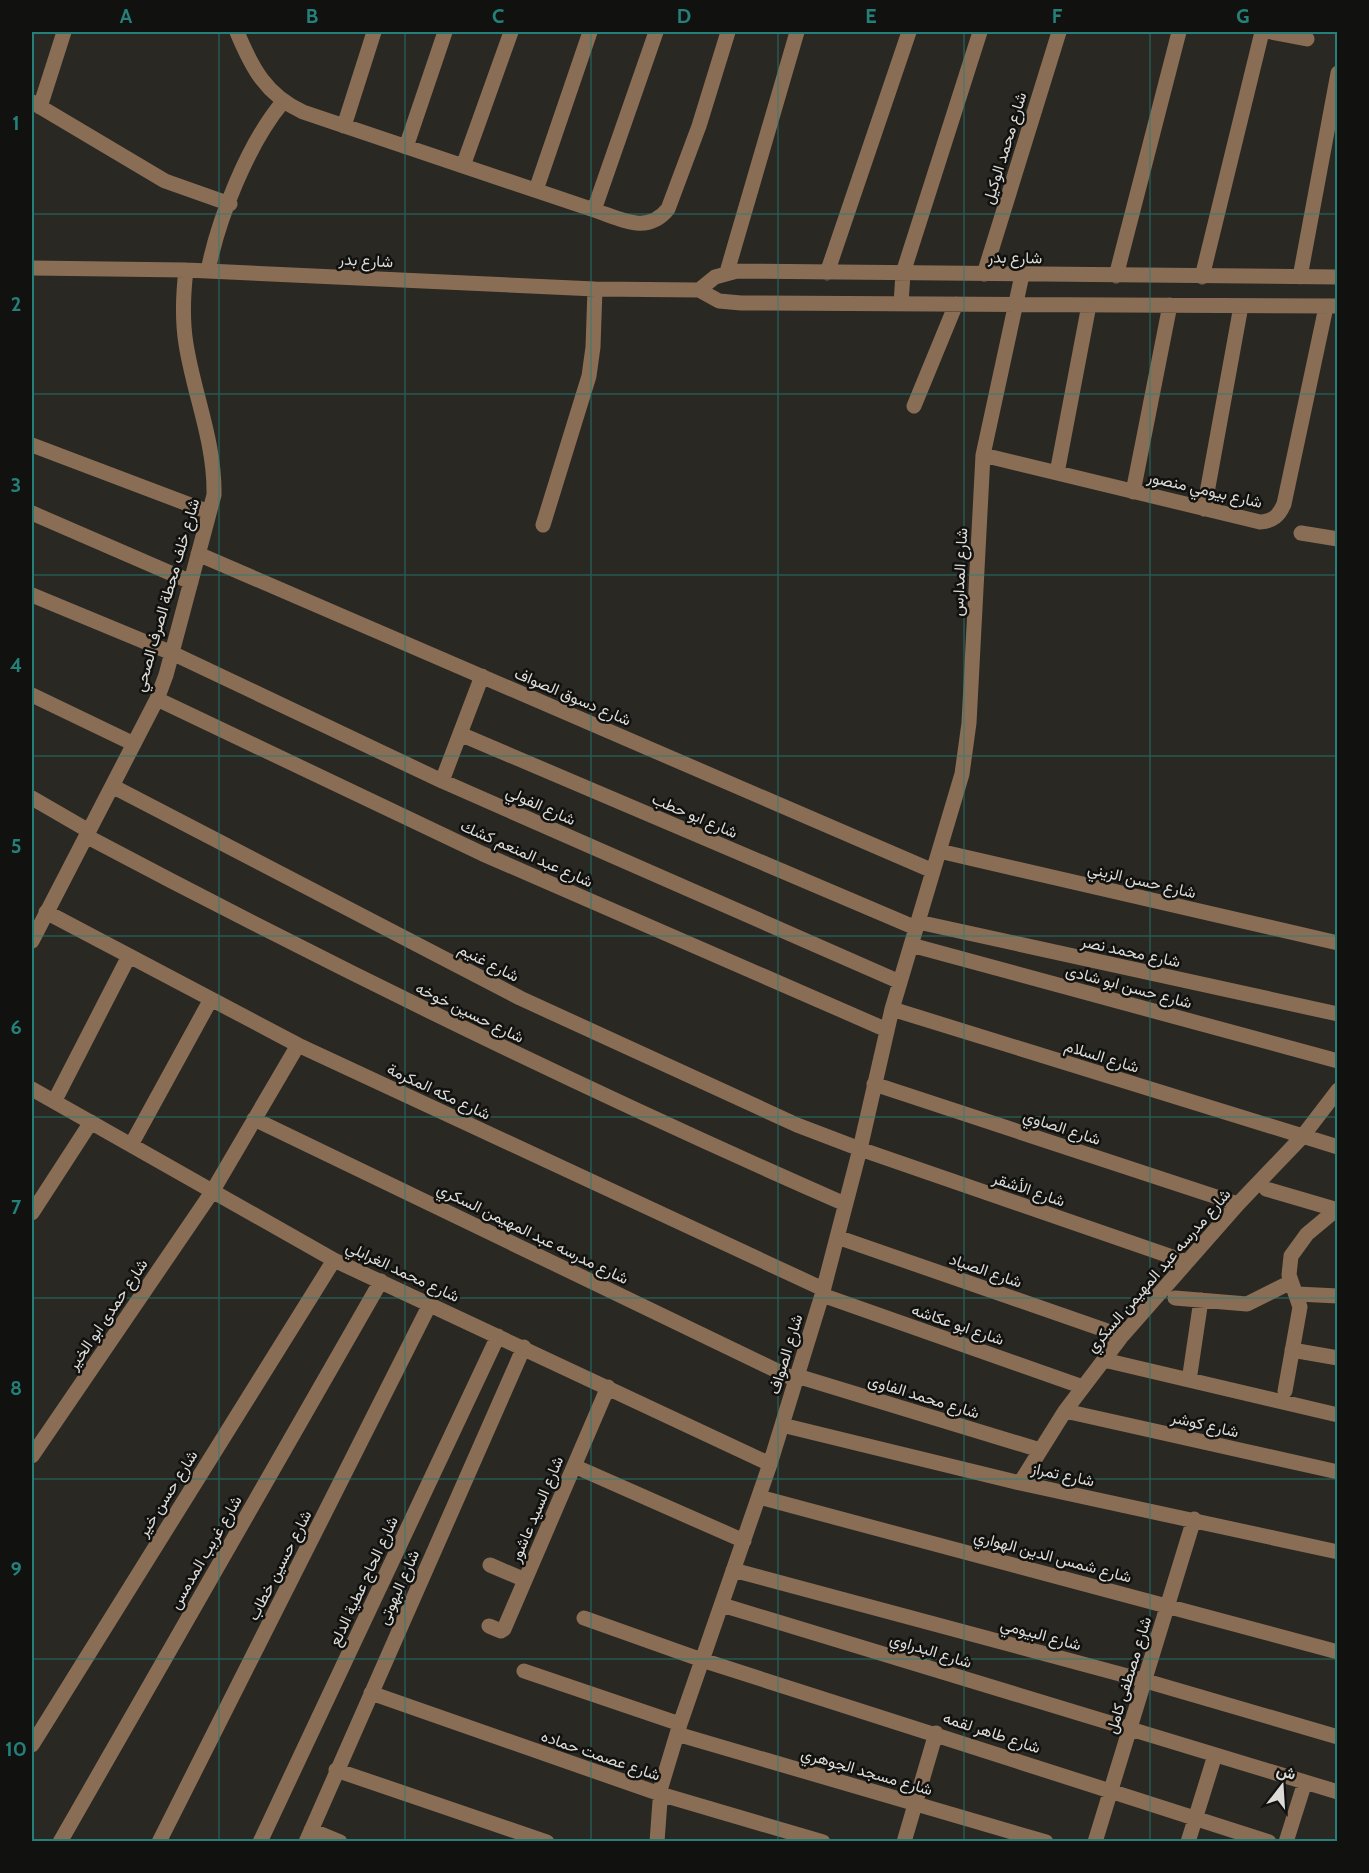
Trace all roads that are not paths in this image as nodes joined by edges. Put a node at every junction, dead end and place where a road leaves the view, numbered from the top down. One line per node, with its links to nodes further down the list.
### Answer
1 (64, 32): 19 (street)
2 (237, 32): 18 (street)
3 (374, 32): 20 (street)
4 (445, 32): 21 (street)
5 (511, 32): 22 (street)
6 (590, 32): 23 (street)
7 (656, 32): 25 (street)
8 (728, 32): 25 (street)
9 (797, 32): 29 (street)
10 (909, 32): 30 (street)
11 (980, 32): 31 (street)
12 (1059, 32): 32 (street, شارع محمد الوكيل)
13 (1179, 32): 34 (street)
14 (1262, 32): 35 (street)
15 (1271, 32): 16 (street)
16 (1307, 39)
17 (1338, 73): 36 (street)
18 (282, 103): 20 (street); 24 (street)
19 (36, 104): 24 (street)
20 (344, 126): 21 (street)
21 (406, 147): 22 (street)
22 (463, 166): 23 (street)
23 (536, 190): 25 (street)
24 (230, 204): 28 (street)
25 (594, 210)
26 (32, 268): 27 (street, شارع بدر)
27 (186, 270): 28 (street, شارع بدر); 53 (street, شارع خلف محطة الصرف الصحي)
28 (208, 271): 38 (street, شارع بدر)
29 (727, 272): 30 (street, شارع بدر); 39 (street)
30 (827, 273): 31 (street, شارع بدر)
31 (903, 273): 32 (street, شارع بدر); 40 (street)
32 (984, 274): 33 (street, شارع بدر)
33 (1022, 275): 34 (street, شارع بدر); 42 (street, شارع المدارس)
34 (1116, 276): 35 (street, شارع بدر)
35 (1202, 277): 36 (street, شارع بدر)
36 (1300, 277): 37 (street, شارع بدر)
37 (1338, 277)
38 (595, 289): 39 (street, شارع بدر); 55 (street)
39 (699, 290): 40 (street, شارع بدر)
40 (901, 304): 41 (street, شارع بدر)
41 (956, 304): 42 (street, شارع بدر); 47 (street)
42 (1017, 304): 43 (street, شارع بدر); 49 (street, شارع المدارس)
43 (1089, 305): 44 (street, شارع بدر); 50 (street)
44 (1170, 305): 45 (street, شارع بدر); 51 (street)
45 (1241, 306): 46 (street, شارع بدر); 52 (street)
46 (1332, 307): 52 (street, شارع بيومي منصور)
47 (914, 406)
48 (32, 445): 53 (street)
49 (983, 455): 50 (street, شارع بيومي منصور); 71 (street, شارع المدارس)
50 (1057, 473): 51 (street, شارع بيومي منصور)
51 (1133, 492): 52 (street, شارع بيومي منصور)
52 (1204, 509)
53 (209, 512): 58 (street, شارع خلف محطة الصرف الصحي)
54 (32, 513): 59 (street)
55 (543, 525)
56 (1301, 533): 57 (street)
57 (1338, 539)
58 (198, 554): 59 (street, شارع خلف محطة الصرف الصحي); 62 (street, شارع دسوق الصواف)
59 (191, 582): 61 (street, شارع خلف محطة الصرف الصحي)
60 (32, 595): 61 (street, شارع الفولي)
61 (172, 652): 64 (street, شارع خلف محطة الصرف الصحي); 67 (street, شارع الفولي)
62 (482, 676): 65 (street); 72 (street, شارع دسوق الصواف)
63 (32, 695): 66 (street)
64 (157, 699): 66 (street, شارع خلف محطة الصرف الصحي); 83 (street, شارع عبد المنعم كشك)
65 (460, 734): 67 (street); 74 (street, شارع ابو حطب)
66 (134, 744): 68 (street, شارع خلف محطة الصرف الصحي)
67 (442, 781): 79 (street, شارع الفولي)
68 (112, 786): 70 (street, شارع خلف محطة الصرف الصحي); 95 (street, شارع غنيم)
69 (32, 798): 70 (street, شارع حسين خوخه)
70 (88, 833): 73 (street, شارع خلف محطة الصرف الصحي); 98 (street, شارع حسين خوخه)
71 (939, 851): 72 (street, شارع المدارس); 76 (street, شارع حسن الزيني)
72 (933, 871): 74 (street, شارع الصواف)
73 (46, 912): 75 (street, شارع خلف محطة الصرف الصحي); 78 (street, شارع مكه المكرمة)
74 (917, 925): 77 (street, شارع الصواف); 82 (street, شارع محمد نصر)
75 (32, 941)
76 (1338, 943)
77 (911, 945): 79 (street, شارع الصواف); 85 (street, شارع حسن ابو شادى)
78 (129, 956): 80 (street, شارع مكه المكرمة); 89 (street)
79 (900, 982): 81 (street, شارع الصواف)
80 (211, 999): 84 (street, شارع مكه المكرمة); 93 (street)
81 (892, 1009): 83 (street, شارع الصواف); 92 (street, شارع السلام)
82 (1338, 1014)
83 (887, 1030): 86 (street, شارع الصواف)
84 (298, 1045): 90 (street, شارع حمدى ابو الخير); 107 (street, شارع مكه المكرمة)
85 (1338, 1061)
86 (874, 1084): 95 (street, شارع الصواف); 99 (street, شارع الصاوي)
87 (32, 1089): 89 (street, شارع محمد الغرابلي)
88 (1338, 1090): 92 (street, شارع مدرسه عبد المهيمن السكري)
89 (55, 1100): 91 (street, شارع محمد الغرابلي)
90 (254, 1119): 97 (street, شارع حمدى ابو الخير); 119 (street, شارع مدرسه عبد المهيمن السكري)
91 (91, 1122): 93 (street, شارع محمد الغرابلي); 101 (street)
92 (1302, 1137): 94 (street, شارع السلام); 99 (street, شارع مدرسه عبد المهيمن السكري)
93 (131, 1145): 97 (street, شارع محمد الغرابلي)
94 (1338, 1147)
95 (860, 1149): 98 (street, شارع الصواف); 104 (street, شارع الأشقر)
96 (1266, 1189): 100 (street)
97 (212, 1192): 103 (street, شارع محمد الغرابلي); 127 (street, شارع حمدى ابو الخير)
98 (845, 1204): 102 (street, شارع الصواف)
99 (1238, 1204): 104 (street, شارع مدرسه عبد المهيمن السكري)
100 (1337, 1209): 106 (street)
101 (32, 1214)
102 (837, 1237): 107 (street, شارع الصواف); 113 (street, شارع الصياد)
103 (334, 1260): 105 (street, شارع محمد الغرابلي); 152 (street, شارع حسن خير)
104 (1186, 1262): 113 (street, شارع مدرسه عبد المهيمن السكري)
105 (381, 1281): 111 (street, شارع محمد الغرابلي); 162 (street, شارع غريب المدمس)
106 (1294, 1288): 108 (street); 110 (street); 115 (street)
107 (822, 1292): 119 (street, شارع الصواف); 121 (street, شارع ابو عكاشه)
108 (1338, 1296)
109 (1175, 1298): 110 (street)
110 (1201, 1300): 118 (street)
111 (430, 1304): 112 (street, شارع محمد الغرابلي); 163 (street, شارع حسين خطاب)
112 (498, 1336): 114 (street, شارع محمد الغرابلي); 164 (street, شارع الحاج عطية الدلع)
113 (1122, 1336): 117 (street, شارع مدرسه عبد المهيمن السكري)
114 (524, 1347): 120 (street, شارع محمد الغرابلي); 147 (street, شارع البهوتى)
115 (1292, 1350): 116 (street); 122 (street)
116 (1338, 1358)
117 (1104, 1360): 121 (street, شارع مدرسه عبد المهيمن السكري); 124 (street)
118 (1190, 1374)
119 (797, 1378): 125 (street, شارع الصواف); 126 (street, شارع محمد الفاوى)
120 (608, 1387): 128 (street, شارع محمد الغرابلي); 129 (street, شارع السيد عاشور)
121 (1083, 1387): 123 (street, شارع مدرسه عبد المهيمن السكري)
122 (1285, 1391)
123 (1065, 1411): 126 (street, شارع مدرسه عبد المهيمن السكري); 130 (street, شارع كوشر)
124 (1338, 1415)
125 (782, 1425): 128 (street, شارع الصواف); 131 (street, شارع تمراز)
126 (1040, 1450): 131 (street, شارع مدرسه عبد المهيمن السكري)
127 (32, 1456)
128 (770, 1464): 132 (street, شارع الصواف)
129 (574, 1466): 134 (street); 138 (street, شارع السيد عاشور)
130 (1338, 1472)
131 (1020, 1483): 133 (street, شارع تمراز)
132 (759, 1497): 134 (street, شارع الصواف); 140 (street, شارع شمس الدين الهواري)
133 (1194, 1519): 135 (street, شارع تمراز); 140 (street, شارع مصطفى كامل)
134 (744, 1541): 137 (street, شارع الصواف)
135 (1338, 1552)
136 (490, 1565): 138 (street)
137 (734, 1570): 139 (street, شارع الصواف); 146 (street, شارع البيومي)
138 (525, 1580): 142 (street, شارع السيد عاشور)
139 (722, 1605): 144 (street, شارع الصواف); 149 (street, شارع البدراوي)
140 (1168, 1606): 143 (street, شارع شمس الدين الهواري); 146 (street, شارع مصطفى كامل)
141 (584, 1618): 144 (street, شارع طاهر لقمه)
142 (489, 1626)
143 (1338, 1652)
144 (702, 1660): 148 (street, شارع الصواف); 150 (street, شارع طاهر لقمه)
145 (524, 1671): 148 (street, شارع مسجد الجوهري)
146 (1146, 1681): 149 (street, شارع مصطفى كامل); 151 (street, شارع البيومي)
147 (371, 1693): 154 (street, شارع البهوتى); 158 (street, شارع عصمت حماده)
148 (679, 1729): 158 (street, شارع الصواف); 159 (street, شارع مسجد الجوهري)
149 (1130, 1730): 153 (street, شارع البدراوي); 156 (street, شارع مصطفى كامل)
150 (936, 1733): 156 (street, شارع طاهر لقمه); 159 (street)
151 (1338, 1737)
152 (32, 1745)
153 (1215, 1755): 155 (street, شارع البدراوي); 160 (street)
154 (336, 1770): 161 (street, شارع البهوتى); 166 (street)
155 (1305, 1782): 157 (street, شارع البدراوي); 174 (street)
156 (1111, 1791): 160 (street, شارع طاهر لقمه); 171 (street, شارع مصطفى كامل)
157 (1338, 1792)
158 (660, 1794): 167 (street, شارع الصواف); 168 (street, شارع عصمت حماده)
159 (915, 1804): 169 (street); 170 (street, شارع مسجد الجوهري)
160 (1195, 1818): 172 (street); 173 (street, شارع طاهر لقمه)
161 (308, 1836): 165 (street)
162 (60, 1842)
163 (159, 1842)
164 (260, 1842)
165 (340, 1842)
166 (547, 1842)
167 (657, 1842)
168 (823, 1842)
169 (904, 1842)
170 (1046, 1842)
171 (1095, 1842)
172 (1188, 1842)
173 (1269, 1842)
174 (1286, 1842)

